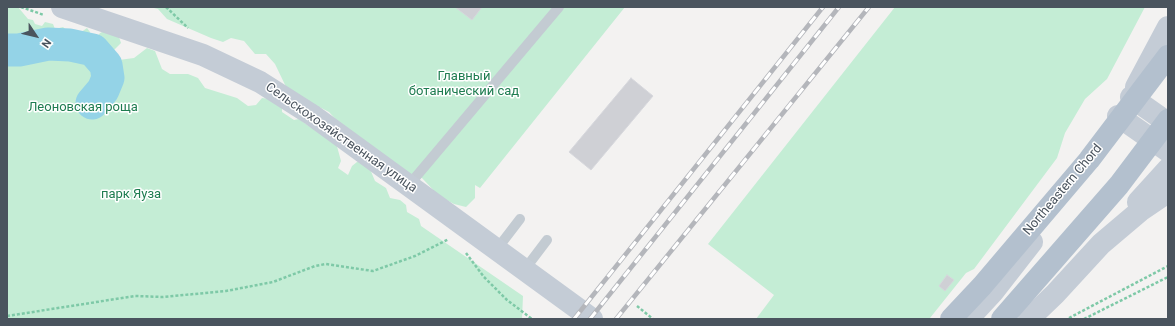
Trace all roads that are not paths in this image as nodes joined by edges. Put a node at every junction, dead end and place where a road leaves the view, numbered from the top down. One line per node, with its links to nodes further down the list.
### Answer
1 (559, 7): 11 (lane)
2 (56, 12): 11 (main road, Сельскохозяйственная улица)
3 (1168, 27): 5 (main road)
4 (1168, 56): 19 (main road, Northeastern Chord, bridge)
5 (1131, 97): 6 (main road); 8 (main road)
6 (1118, 116): 9 (main road); 20 (main road)
7 (1168, 120): 21 (main road, bridge)
8 (1168, 123)
9 (1168, 151)
10 (1168, 169): 15 (main road)
11 (409, 185): 16 (main road, Сельскохозяйственная улица)
12 (1168, 192): 15 (main road)
13 (520, 219): 16 (lane)
14 (547, 240): 17 (lane)
15 (1101, 244): 22 (main road)
16 (497, 249): 17 (main road, Сельскохозяйственная улица)
17 (524, 269): 18 (main road, Сельскохозяйственная улица)
18 (592, 319)
19 (951, 319)
20 (968, 319)
21 (1002, 319)
22 (1029, 319)

